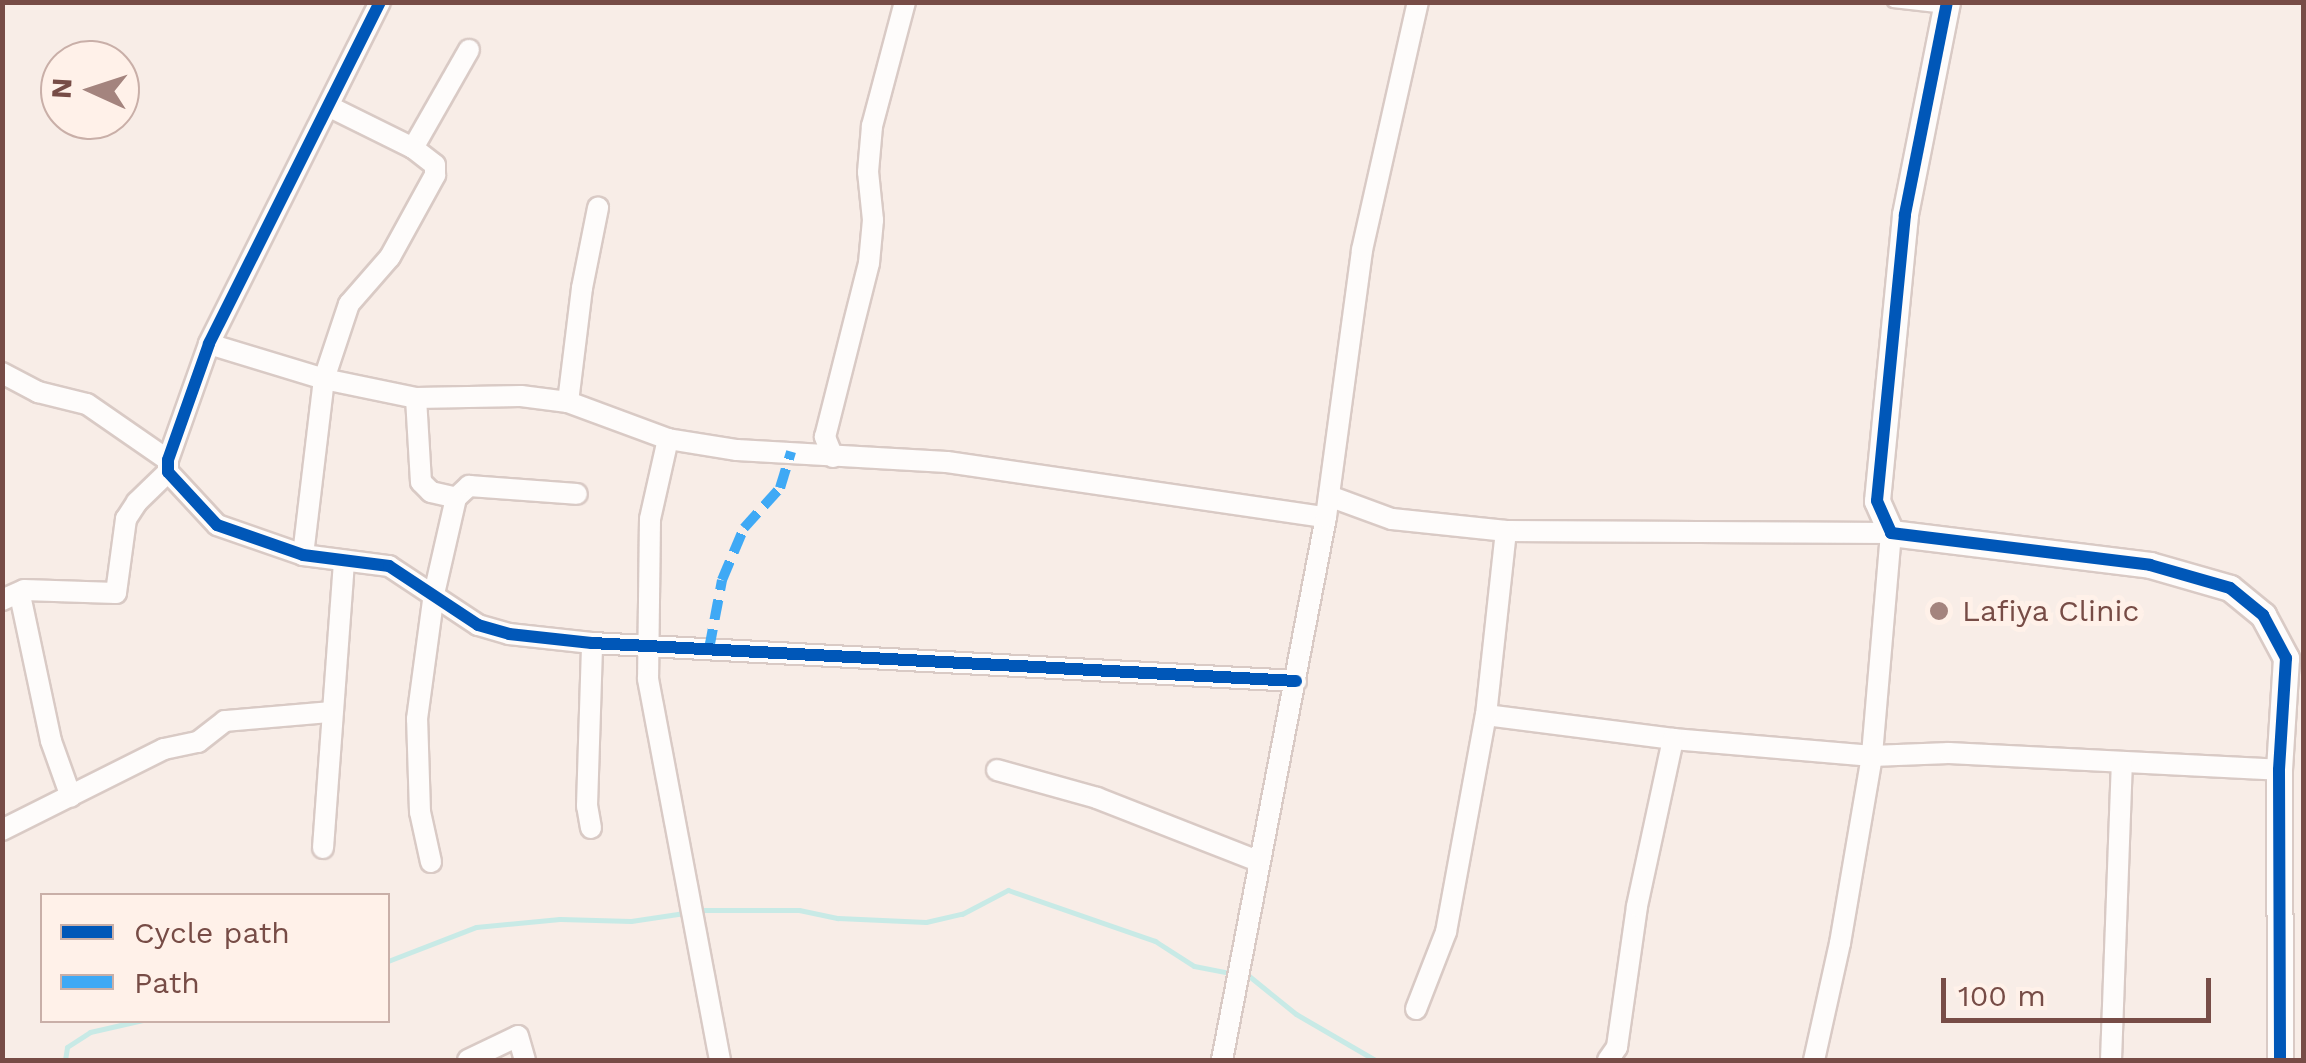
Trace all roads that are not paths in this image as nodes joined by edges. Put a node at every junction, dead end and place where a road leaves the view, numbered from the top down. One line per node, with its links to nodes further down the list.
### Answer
1 (380, 2): 7 (street)
2 (905, 2): 16 (street)
3 (1418, 2): 20 (street)
4 (1892, 2): 5 (lane)
5 (1946, 5): 22 (street)
6 (469, 50): 8 (street)
7 (330, 107): 8 (street); 10 (street)
8 (413, 148): 12 (street)
9 (598, 208): 14 (street)
10 (208, 344): 12 (street); 17 (street)
11 (2, 372): 17 (street)
12 (324, 379): 13 (street); 23 (street)
13 (416, 398): 14 (street); 19 (street)
14 (568, 402): 15 (street)
15 (668, 439): 16 (street); 28 (street)
16 (829, 447): 20 (street)
17 (168, 466): 23 (street); 26 (street)
18 (577, 494): 19 (street)
19 (456, 498): 25 (street)
20 (1327, 507): 21 (street); 30 (street)
21 (1506, 531): 22 (street); 32 (street)
22 (1891, 533): 29 (street); 34 (street)
23 (303, 555): 24 (street)
24 (344, 561): 25 (street); 31 (street)
25 (434, 594): 27 (street); 43 (street)
26 (11, 598): 38 (street)
27 (592, 643): 28 (street); 39 (street)
28 (646, 644): 30 (street); 47 (street)
29 (2295, 661): 37 (street)
30 (1296, 680): 42 (street)
31 (332, 712): 38 (street); 41 (street)
32 (1486, 715): 33 (street); 44 (street)
33 (1674, 740): 34 (street); 49 (street)
34 (1872, 756): 35 (street); 50 (street)
35 (2122, 762): 37 (street); 51 (street)
36 (997, 770): 42 (street)
37 (2279, 770): 52 (street)
38 (71, 797): 40 (street)
39 (591, 828)
40 (2, 830)
41 (324, 848)
42 (1258, 861): 48 (street)
43 (431, 862)
44 (1416, 1009)
45 (468, 1060): 46 (street)
46 (525, 1060)
47 (720, 1060)
48 (1222, 1060)
49 (1608, 1060)
50 (1814, 1060)
51 (2112, 1060)
52 (2280, 1060)

